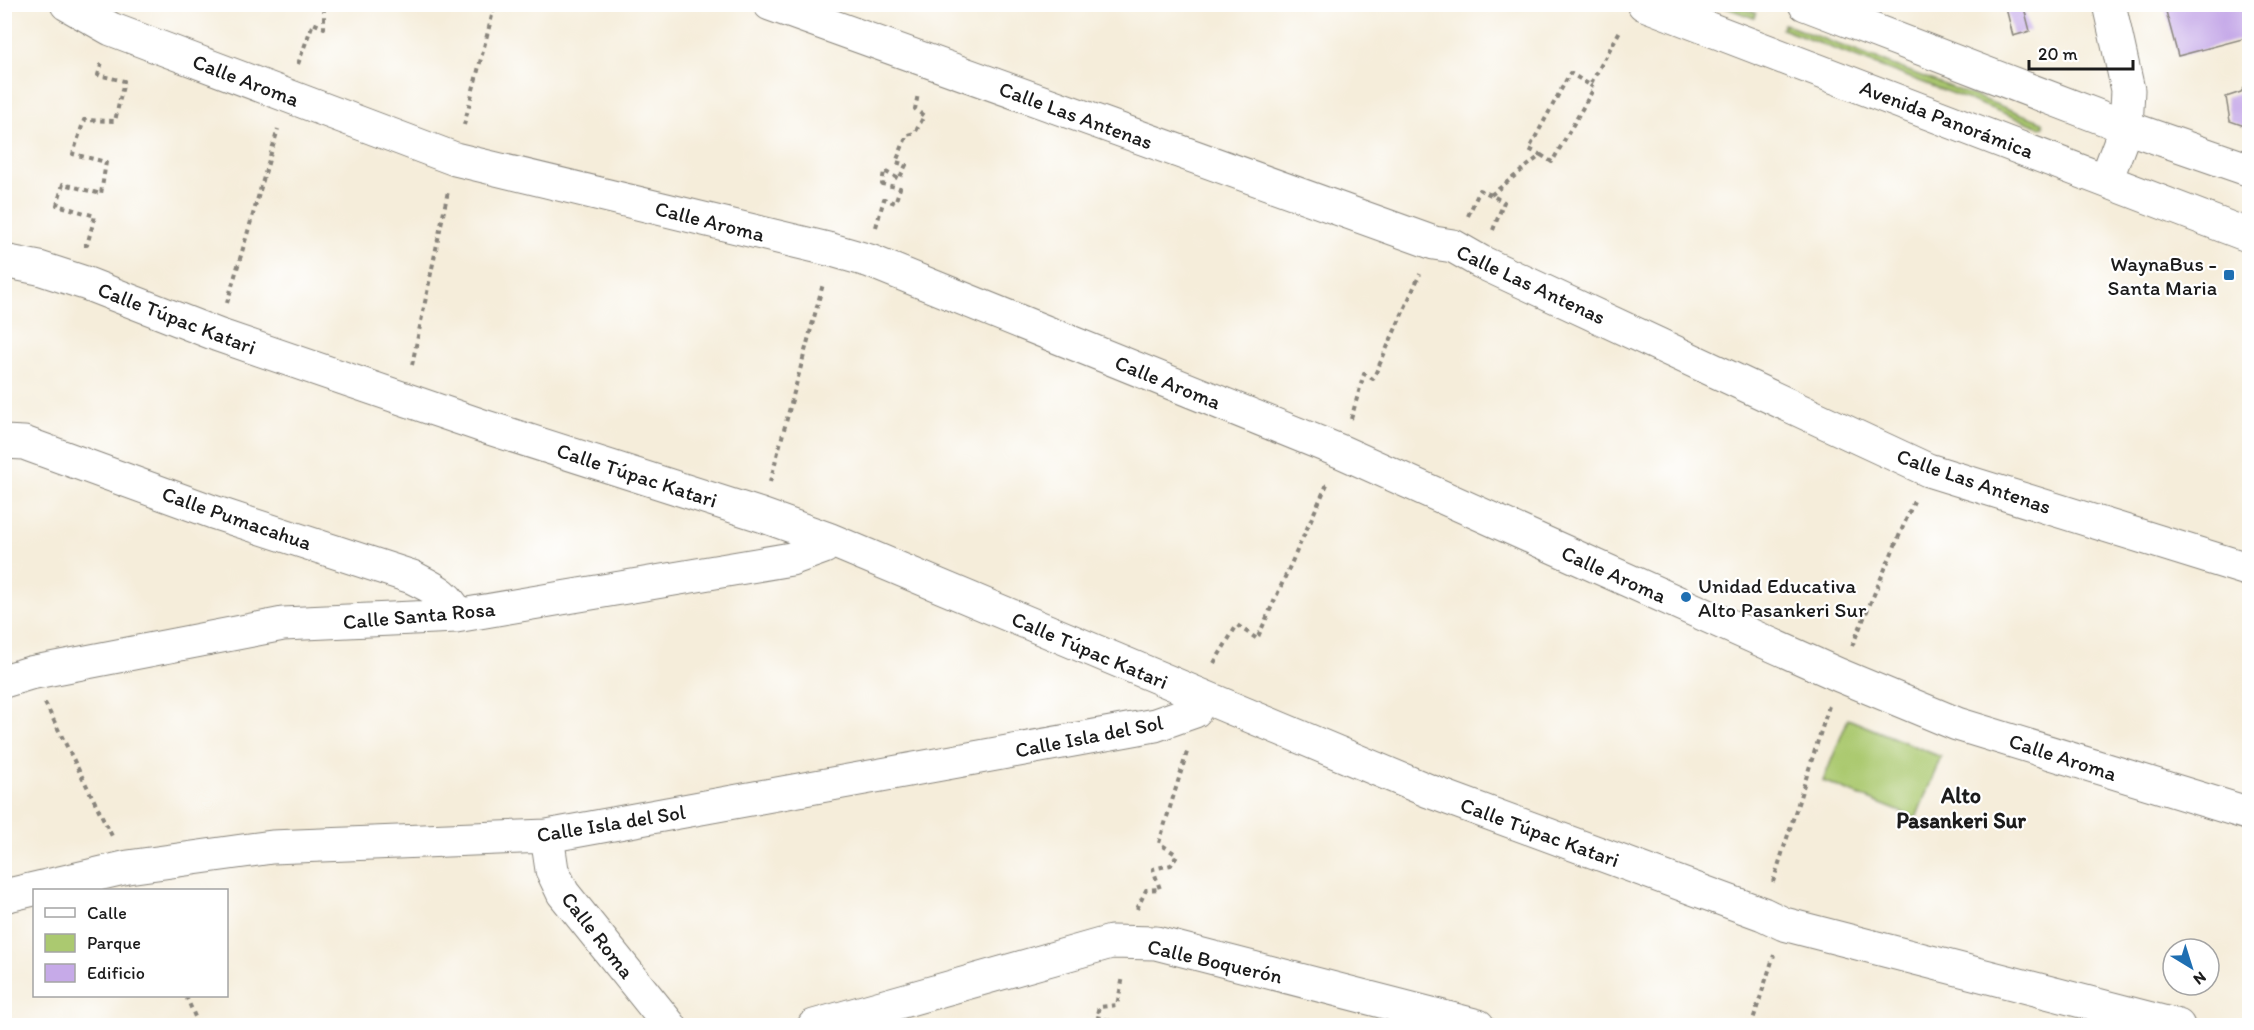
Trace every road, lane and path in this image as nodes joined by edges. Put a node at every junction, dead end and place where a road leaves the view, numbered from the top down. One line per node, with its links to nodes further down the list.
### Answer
1 (67, 4): 9 (street, Calle Aroma)
2 (324, 4): 12 (path)
3 (495, 4): 15 (path)
4 (770, 4): 10 (street, Calle Las Antenas)
5 (1644, 4): 17 (street, Avenida Panorámica)
6 (1805, 4): 13 (street)
7 (2109, 4): 13 (street)
8 (1621, 28): 11 (path)
9 (111, 29): 12 (street, Calle Aroma); 20 (path)
10 (927, 60): 19 (path); 23 (street, Calle Las Antenas)
11 (1590, 85): 14 (path); 14 (path)
12 (287, 96): 15 (street, Calle Aroma); 24 (path)
13 (2126, 127): 16 (street); 17 (street)
14 (1540, 155): 23 (path)
15 (455, 159): 21 (street, Calle Aroma); 25 (path)
16 (2250, 170)
17 (2106, 180): 18 (street, Avenida Panorámica)
18 (2250, 236)
19 (873, 237)
20 (77, 243)
21 (832, 250): 27 (path); 33 (street, Calle Aroma)
22 (4, 261): 24 (street, Calle Túpac Katari)
23 (1481, 262): 29 (street, Calle Las Antenas)
24 (218, 335): 25 (street, Calle Túpac Katari)
25 (405, 398): 27 (street, Calle Túpac Katari)
26 (4, 442): 30 (street, Calle Pumacahua)
27 (761, 515): 28 (street, Calle Túpac Katari)
28 (828, 540): 30 (street, Calle Santa Rosa); 32 (street, Calle Túpac Katari)
29 (2250, 570)
30 (456, 616): 31 (street, Calle Santa Rosa)
31 (17, 677): 35 (path)
32 (1196, 702): 34 (street, Calle Isla del Sol); 39 (street, Calle Túpac Katari); 40 (path)
33 (2250, 814)
34 (547, 836): 35 (street, Calle Isla del Sol); 43 (street, Calle Roma)
35 (128, 867): 37 (street, Calle Isla del Sol)
36 (33, 889): 38 (street, Calle Isla del Sol)
37 (34, 889)
38 (4, 896)
39 (1784, 924): 49 (path); 50 (street, Calle Túpac Katari)
40 (1130, 943): 44 (street, Calle Boquerón); 47 (path); 48 (street, Calle Boquerón)
41 (186, 997): 42 (path)
42 (199, 1026)
43 (670, 1026)
44 (814, 1026)
45 (1096, 1026): 46 (path)
46 (1103, 1026)
47 (1112, 1026)
48 (1478, 1026)
49 (1751, 1026)
50 (2178, 1026)

